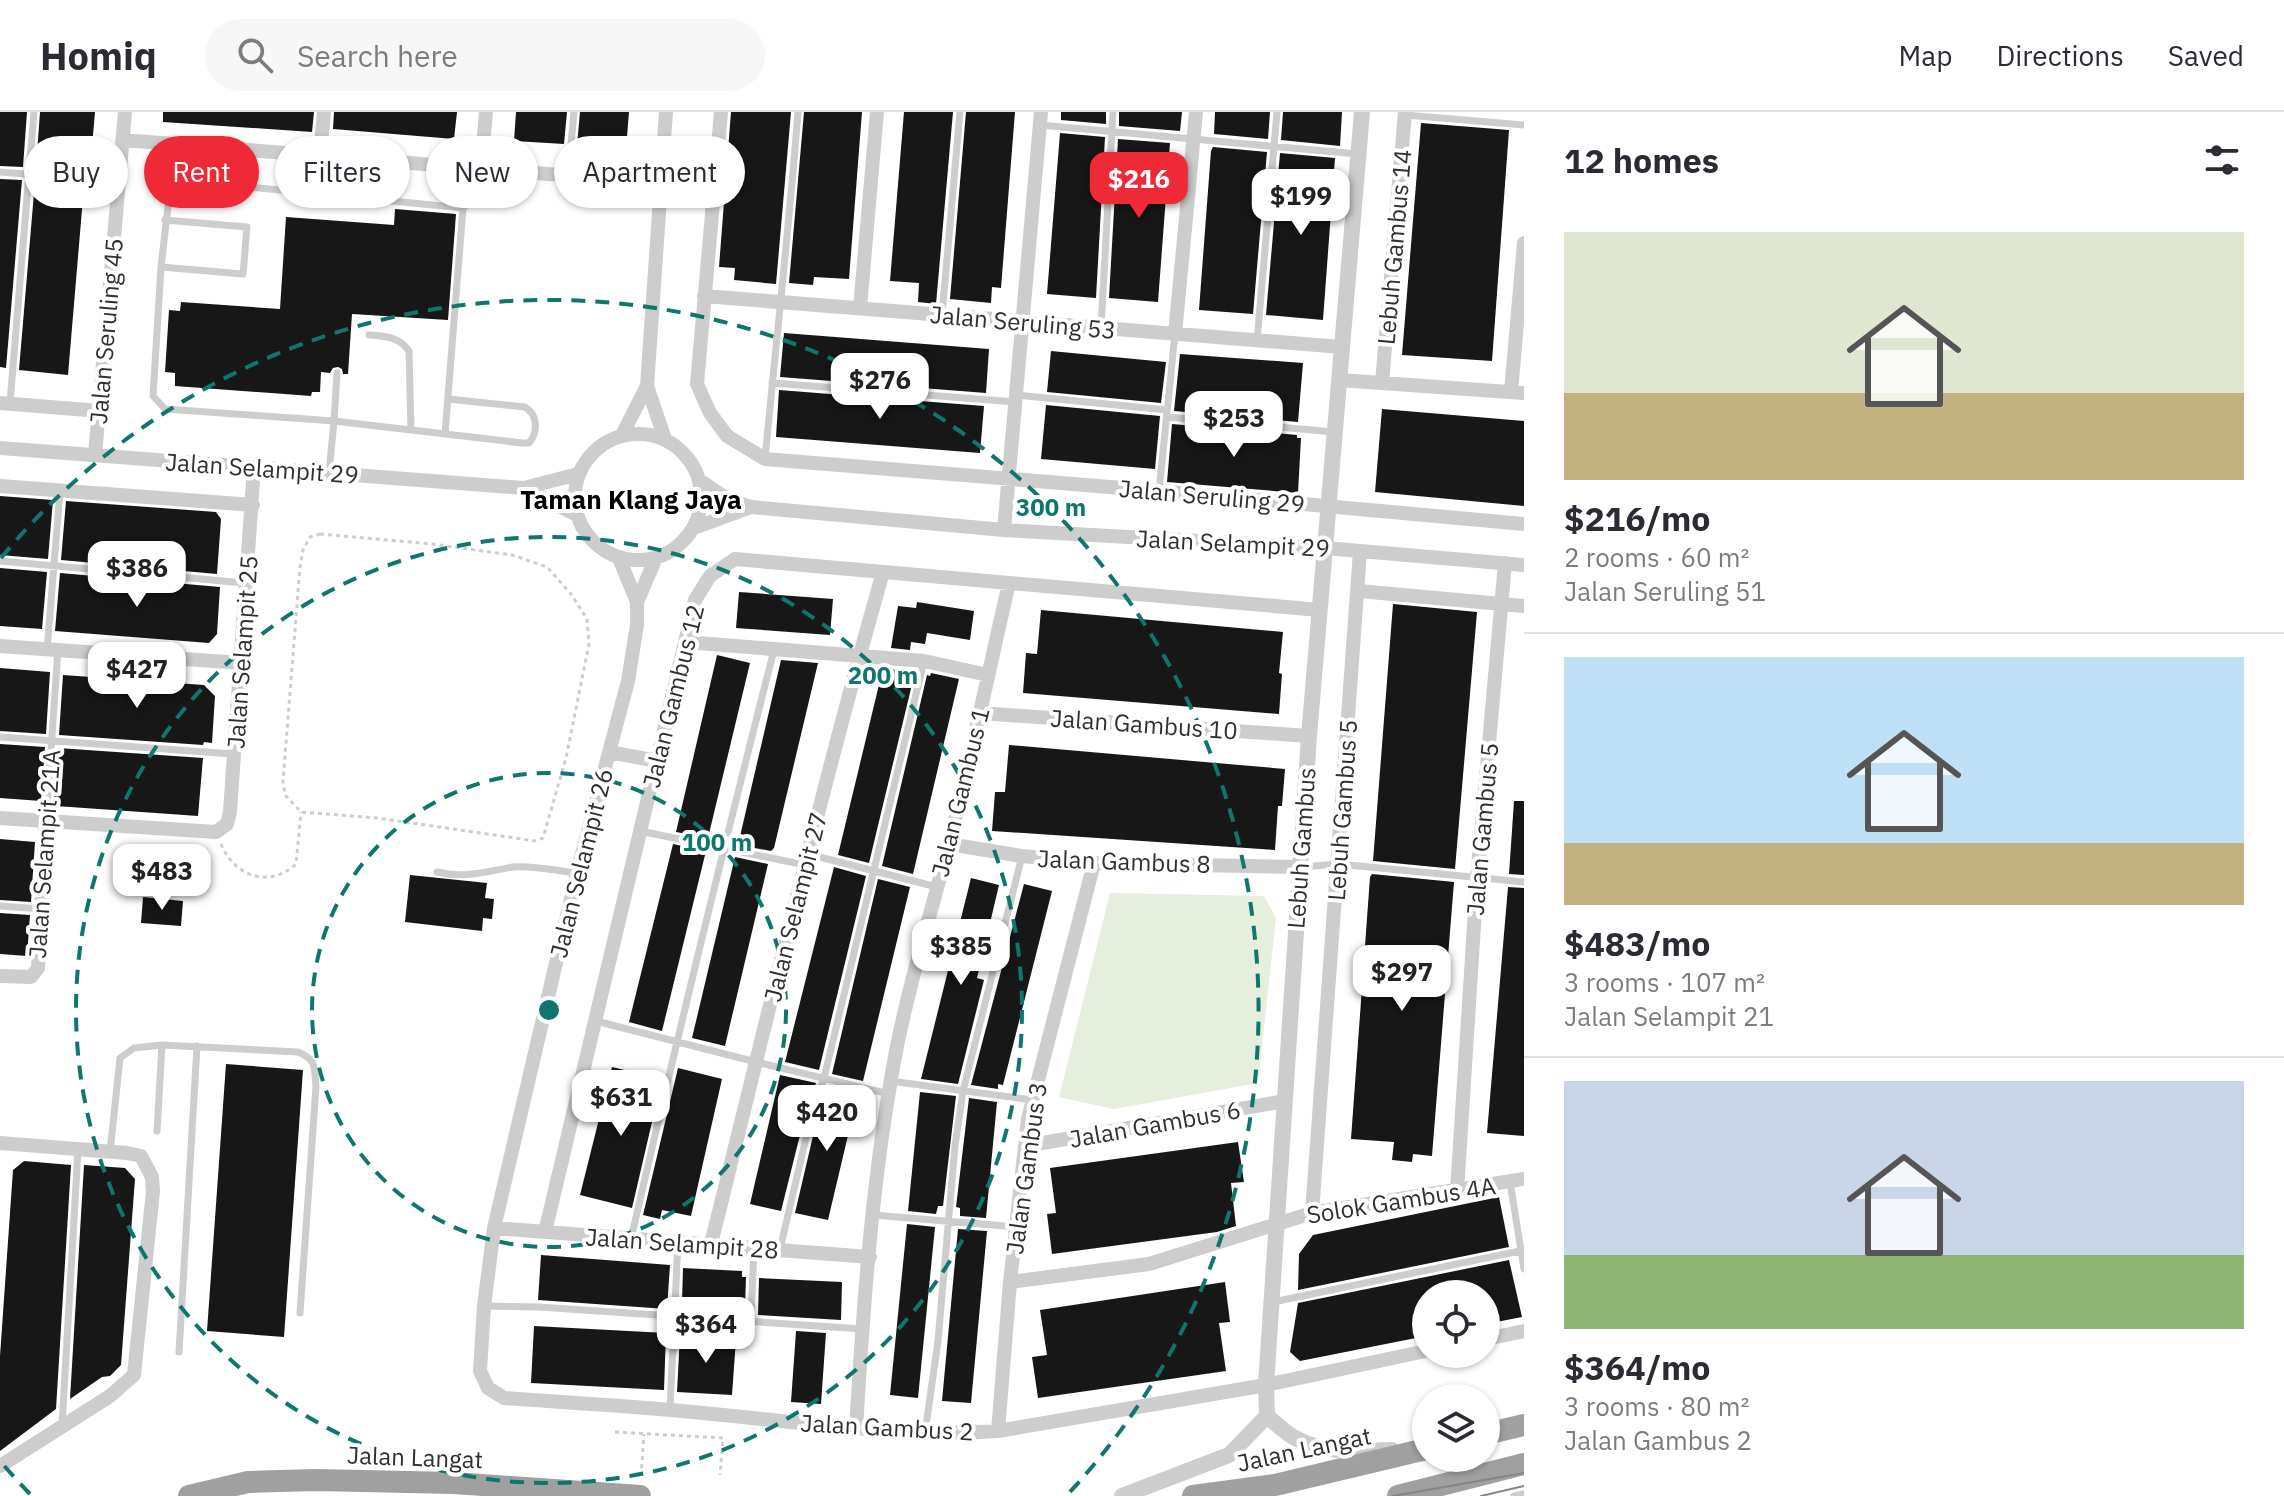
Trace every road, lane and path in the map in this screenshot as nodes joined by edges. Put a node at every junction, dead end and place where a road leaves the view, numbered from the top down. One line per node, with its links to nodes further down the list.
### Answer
1 (34, 112): 19 (lane)
2 (125, 112): 20 (street, Jalan Seruling 45)
3 (324, 112): 21 (street)
4 (486, 112): 22 (street)
5 (574, 112): 23 (lane)
6 (666, 112): 24 (street)
7 (721, 112): 40 (street)
8 (798, 112): 41 (lane)
9 (877, 112): 42 (street)
10 (960, 112): 43 (lane)
11 (1113, 112): 18 (lane)
12 (1196, 112): 25 (street)
13 (1277, 112): 27 (lane)
14 (1362, 112): 29 (street, Lebuh Gambus)
15 (1405, 113): 17 (lane); 53 (street, Lebuh Gambus 14)
16 (1041, 119): 18 (lane); 44 (street)
17 (1524, 125)
18 (1112, 132): 25 (lane); 45 (lane)
19 (32, 136)
20 (123, 136)
21 (322, 136)
22 (484, 136)
23 (572, 136)
24 (664, 136)
25 (1193, 139): 27 (lane); 46 (street)
26 (128, 140): 28 (street)
27 (1274, 146): 29 (lane); 48 (lane)
28 (275, 152)
29 (1358, 154): 49 (street, Lebuh Gambus)
30 (0, 172): 31 (lane)
31 (24, 174)
32 (426, 204): 37 (lane)
33 (25, 208): 58 (lane)
34 (118, 208): 59 (street, Jalan Seruling 45)
35 (463, 208): 56 (lane)
36 (659, 208): 54 (street)
37 (165, 220): 39 (lane); 39 (lane)
38 (1524, 243): 55 (street)
39 (161, 267): 61 (lane)
40 (704, 296): 41 (street, Jalan Seruling 53); 69 (street, Jalan Seruling 29)
41 (780, 302): 42 (street, Jalan Seruling 53); 52 (lane)
42 (860, 308): 43 (street, Jalan Seruling 53)
43 (942, 315): 44 (street, Jalan Seruling 53)
44 (1023, 322): 45 (street, Jalan Seruling 53); 57 (street)
45 (1101, 328): 46 (street, Jalan Seruling 53)
46 (1175, 334): 48 (street, Jalan Seruling 53); 60 (lane)
47 (369, 335): 62 (lane)
48 (1257, 341): 49 (street, Jalan Seruling 53)
49 (1342, 347): 51 (street, Lebuh Gambus)
50 (337, 373): 61 (lane)
51 (1339, 380): 53 (street); 63 (street, Lebuh Gambus)
52 (772, 383): 57 (lane); 69 (lane)
53 (1382, 383): 55 (street)
54 (647, 386): 65 (street); 66 (street)
55 (1517, 392)
56 (448, 399): 64 (lane); 64 (lane)
57 (1016, 399): 60 (lane); 73 (street)
58 (5, 403): 59 (street)
59 (100, 411): 68 (street, Jalan Seruling 45)
60 (1167, 413): 63 (lane); 78 (lane)
61 (334, 421): 62 (lane); 71 (lane)
62 (411, 430): 64 (lane)
63 (1334, 432): 80 (street, Lebuh Gambus)
64 (445, 434)
65 (622, 435): 66 (street); 72 (street)
66 (665, 439): 74 (street)
67 (0, 448): 68 (street, Jalan Selampit 29)
68 (95, 455): 70 (street, Jalan Selampit 29)
69 (765, 459): 73 (street, Jalan Seruling 29)
70 (254, 467): 71 (street, Jalan Selampit 29); 79 (street, Jalan Selampit 25)
71 (329, 473): 76 (street, Jalan Selampit 29)
72 (578, 474): 76 (street, Jalan Selampit 29); 82 (street)
73 (1009, 478): 78 (street, Jalan Seruling 29); 85 (street)
74 (699, 480): 81 (street, Jalan Selampit 29); 84 (street)
75 (0, 486): 77 (street, Jalan Selampit 29)
76 (524, 488): 82 (street, Jalan Selampit 29)
77 (60, 491): 79 (street, Jalan Selampit 29); 93 (lane, Jalan Selampit 21A)
78 (1159, 491): 80 (street, Jalan Seruling 29)
79 (253, 505): 95 (street, Jalan Selampit 25)
80 (1328, 506): 83 (street, Jalan Seruling 29); 86 (street, Lebuh Gambus)
81 (751, 507): 84 (street, Jalan Selampit 29); 85 (street, Jalan Selampit 29)
82 (577, 515): 88 (street)
83 (1524, 524)
84 (694, 528): 89 (street)
85 (1004, 530): 86 (street, Jalan Selampit 29)
86 (1325, 548): 87 (street, Jalan Selampit 29); 101 (street, Lebuh Gambus)
87 (1360, 551): 91 (street, Jalan Selampit 29); 97 (street, Lebuh Gambus 5)
88 (619, 558): 89 (street); 98 (street, Jalan Selampit 26)
89 (656, 558): 98 (street, Jalan Selampit 26)
90 (0, 561): 93 (lane)
91 (1505, 563): 92 (street, Jalan Selampit 29); 99 (street, Jalan Gambus 5)
92 (1524, 565)
93 (54, 566): 95 (lane); 105 (lane, Jalan Selampit 21A)
94 (883, 572): 96 (street, Jalan Gambus 12); 102 (street, Jalan Gambus 12); 106 (street, Jalan Selampit 27)
95 (247, 583): 108 (street, Jalan Selampit 25)
96 (1009, 583): 101 (street, Jalan Gambus 12); 109 (street, Jalan Gambus 1)
97 (1359, 591): 99 (street); 127 (street, Lebuh Gambus 5)
98 (637, 602): 114 (street, Jalan Selampit 26)
99 (1500, 604): 100 (street); 132 (street, Jalan Gambus 5)
100 (1524, 606)
101 (1320, 610): 111 (street, Lebuh Gambus)
102 (685, 642): 104 (street); 116 (street, Jalan Gambus 12)
103 (0, 646): 105 (street)
104 (774, 649): 106 (street); 123 (lane)
105 (53, 650): 108 (street); 113 (lane, Jalan Selampit 21A)
106 (859, 655): 107 (street); 125 (street, Jalan Selampit 27)
107 (924, 661): 109 (street); 129 (lane)
108 (242, 663): 115 (street, Jalan Selampit 25)
109 (988, 675): 110 (street, Jalan Gambus 1)
110 (980, 713): 111 (street, Jalan Gambus 10); 122 (street, Jalan Gambus 1)
111 (1309, 736): 128 (street, Lebuh Gambus)
112 (0, 737): 113 (lane)
113 (52, 740): 115 (lane); 119 (lane, Jalan Selampit 21A)
114 (609, 752): 116 (street); 131 (street, Jalan Selampit 26)
115 (235, 754): 121 (street, Jalan Selampit 25)
116 (657, 761): 120 (street, Jalan Gambus 12)
117 (301, 812): 117 (path); 121 (path)
118 (0, 818): 119 (street)
119 (46, 821): 121 (street); 136 (street, Jalan Selampit 21A)
120 (640, 831): 123 (lane); 138 (street, Jalan Gambus 12)
121 (216, 832)
122 (949, 844): 124 (street, Jalan Gambus 8); 134 (street, Jalan Gambus 1)
123 (723, 848): 125 (lane); 139 (lane)
124 (1022, 856): 126 (street, Jalan Gambus 8); 145 (lane)
125 (807, 860): 129 (lane); 142 (street, Jalan Selampit 27)
126 (1094, 863): 128 (street, Jalan Gambus 8); 146 (street, Jalan Gambus 3)
127 (1338, 864): 128 (lane); 132 (lane); 155 (street, Lebuh Gambus 5)
128 (1300, 867): 147 (street, Lebuh Gambus)
129 (875, 871): 134 (lane); 143 (lane)
130 (437, 872): 131 (lane)
131 (577, 873): 160 (street, Jalan Selampit 26)
132 (1477, 879): 133 (lane); 154 (street, Jalan Gambus 5)
133 (1524, 882)
134 (937, 887): 144 (street, Jalan Gambus 1)
135 (0, 906): 136 (lane)
136 (42, 909): 137 (street, Jalan Selampit 21A)
137 (0, 976)
138 (594, 1020): 139 (lane); 161 (street, Jalan Gambus 12)
139 (676, 1042): 142 (lane); 162 (lane)
140 (162, 1045): 141 (lane); 148 (lane); 152 (lane)
141 (197, 1046): 173 (lane); 179 (lane)
142 (756, 1062): 143 (lane); 164 (street, Jalan Selampit 27)
143 (824, 1078): 144 (lane); 166 (lane)
144 (889, 1087): 145 (lane); 156 (street, Jalan Gambus 1)
145 (963, 1091): 146 (lane); 157 (lane)
146 (1033, 1100): 150 (street, Jalan Gambus 3)
147 (1285, 1101): 150 (street, Jalan Gambus 6); 158 (street, Lebuh Gambus)
148 (157, 1131)
149 (0, 1143): 151 (street)
150 (1025, 1146): 159 (street, Jalan Gambus 3)
151 (78, 1150): 152 (street); 186 (lane)
152 (110, 1152): 186 (street)
153 (1517, 1181): 154 (street, Solok Gambus 4A); 167 (lane)
154 (1457, 1191): 155 (street, Solok Gambus 4A)
155 (1312, 1213): 158 (street, Solok Gambus 4A)
156 (873, 1215): 157 (lane); 168 (street, Jalan Gambus 1)
157 (949, 1222): 159 (lane); 191 (lane)
158 (1278, 1222): 170 (street, Solok Gambus 4A); 171 (street, Lebuh Gambus)
159 (1017, 1227): 170 (street, Jalan Gambus 3)
160 (494, 1228): 161 (street, Jalan Selampit 28); 172 (street, Jalan Selampit 26)
161 (545, 1232): 162 (street, Jalan Selampit 28)
162 (631, 1239): 163 (street, Jalan Selampit 28)
163 (678, 1242): 164 (street, Jalan Selampit 28); 174 (lane)
164 (711, 1244): 165 (street, Jalan Selampit 28)
165 (754, 1248): 166 (street, Jalan Selampit 28); 175 (lane)
166 (780, 1250): 168 (street, Jalan Selampit 28)
167 (1520, 1251): 169 (lane); 171 (lane)
168 (870, 1257): 176 (street, Jalan Gambus 1)
169 (1524, 1269)
170 (1010, 1282): 188 (street, Jalan Gambus 3)
171 (1273, 1302): 181 (street, Lebuh Gambus)
172 (484, 1306): 174 (lane); 182 (street, Jalan Selampit 26)
173 (300, 1313)
174 (674, 1316): 175 (lane); 183 (lane)
175 (751, 1322): 176 (lane)
176 (862, 1329): 187 (street, Jalan Gambus 1)
177 (1524, 1331): 178 (street)
178 (1500, 1336)
179 (179, 1352)
180 (1412, 1354): 181 (street, Jalan Gambus 2)
181 (1266, 1385): 184 (street, Lebuh Gambus); 188 (street, Jalan Gambus 2)
182 (504, 1398): 183 (street, Jalan Gambus 2)
183 (670, 1409): 187 (street, Jalan Gambus 2)
184 (1267, 1416): 193 (street); 201 (street)
185 (1524, 1425): 189 (highway)
186 (62, 1428): 196 (street)
187 (856, 1429): 191 (street, Jalan Gambus 2)
188 (998, 1431): 191 (street, Jalan Gambus 2)
189 (1500, 1431)
190 (615, 1432): 192 (path)
191 (925, 1433)
192 (644, 1434): 197 (path); 198 (path)
193 (1412, 1449)
194 (1412, 1452): 202 (highway, Jalan Langat)
195 (1524, 1464): 203 (highway)
196 (0, 1466)
197 (720, 1475)
198 (640, 1488): 200 (highway, Jalan Langat)
199 (1524, 1494): 204 (lane)
200 (189, 1496)
201 (1122, 1496)
202 (1193, 1496)
203 (1398, 1496)
204 (1514, 1496)

